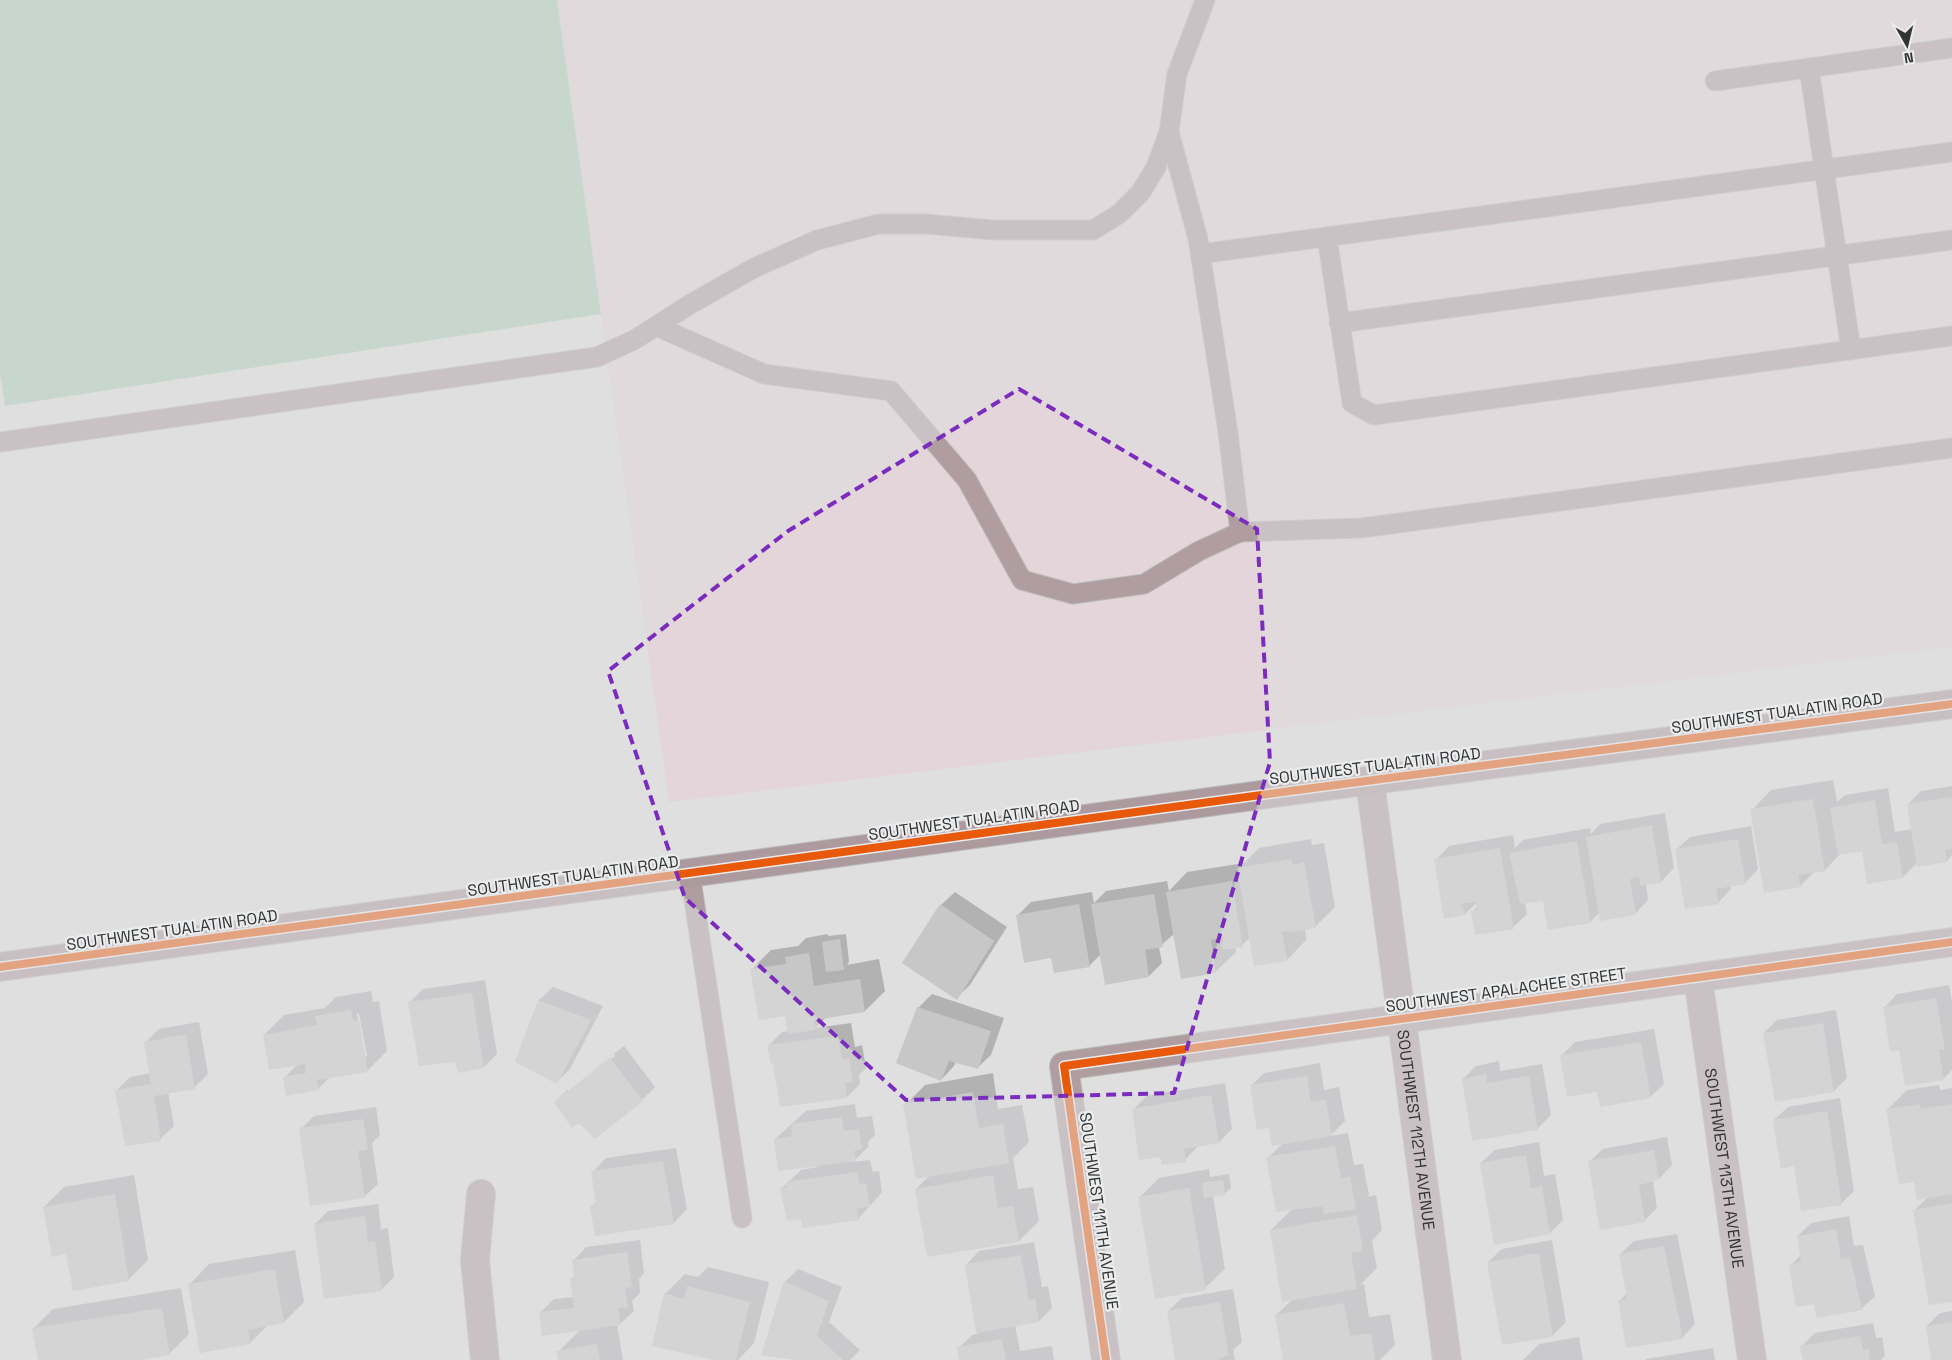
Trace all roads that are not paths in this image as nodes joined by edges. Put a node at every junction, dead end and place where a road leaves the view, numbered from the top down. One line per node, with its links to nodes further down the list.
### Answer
1 (1205, 0): 5 (lane)
2 (1952, 48): 3 (lane)
3 (1810, 68): 4 (lane); 7 (lane)
4 (1715, 80)
5 (1169, 132): 10 (lane); 13 (lane)
6 (1952, 152): 7 (lane)
7 (1824, 169): 8 (lane); 11 (lane)
8 (1327, 237): 10 (lane); 12 (lane)
9 (1952, 240): 11 (lane)
10 (1200, 254): 18 (lane)
11 (1837, 256): 12 (lane); 15 (lane)
12 (1339, 323): 15 (lane)
13 (656, 326): 16 (lane); 18 (lane)
14 (1952, 336): 15 (lane)
15 (1851, 350)
16 (0, 442)
17 (1952, 448): 18 (lane)
18 (1240, 532)
19 (1952, 704): 20 (main road, SOUTHWEST TUALATIN ROAD)
20 (1370, 781): 21 (main road, SOUTHWEST TUALATIN ROAD); 25 (street, SOUTHWEST 112TH AVENUE)
21 (690, 873): 23 (main road, SOUTHWEST TUALATIN ROAD); 28 (lane)
22 (1952, 942): 24 (street, SOUTHWEST APALACHEE STREET)
23 (0, 967)
24 (1698, 978): 25 (street, SOUTHWEST APALACHEE STREET); 32 (street, SOUTHWEST 113TH AVENUE)
25 (1400, 1017): 26 (street, SOUTHWEST APALACHEE STREET); 31 (street, SOUTHWEST 112TH AVENUE)
26 (1064, 1066): 30 (street, SOUTHWEST 111TH AVENUE)
27 (481, 1194): 29 (street)
28 (742, 1218)
29 (485, 1360)
30 (1106, 1360)
31 (1447, 1360)
32 (1752, 1360)

